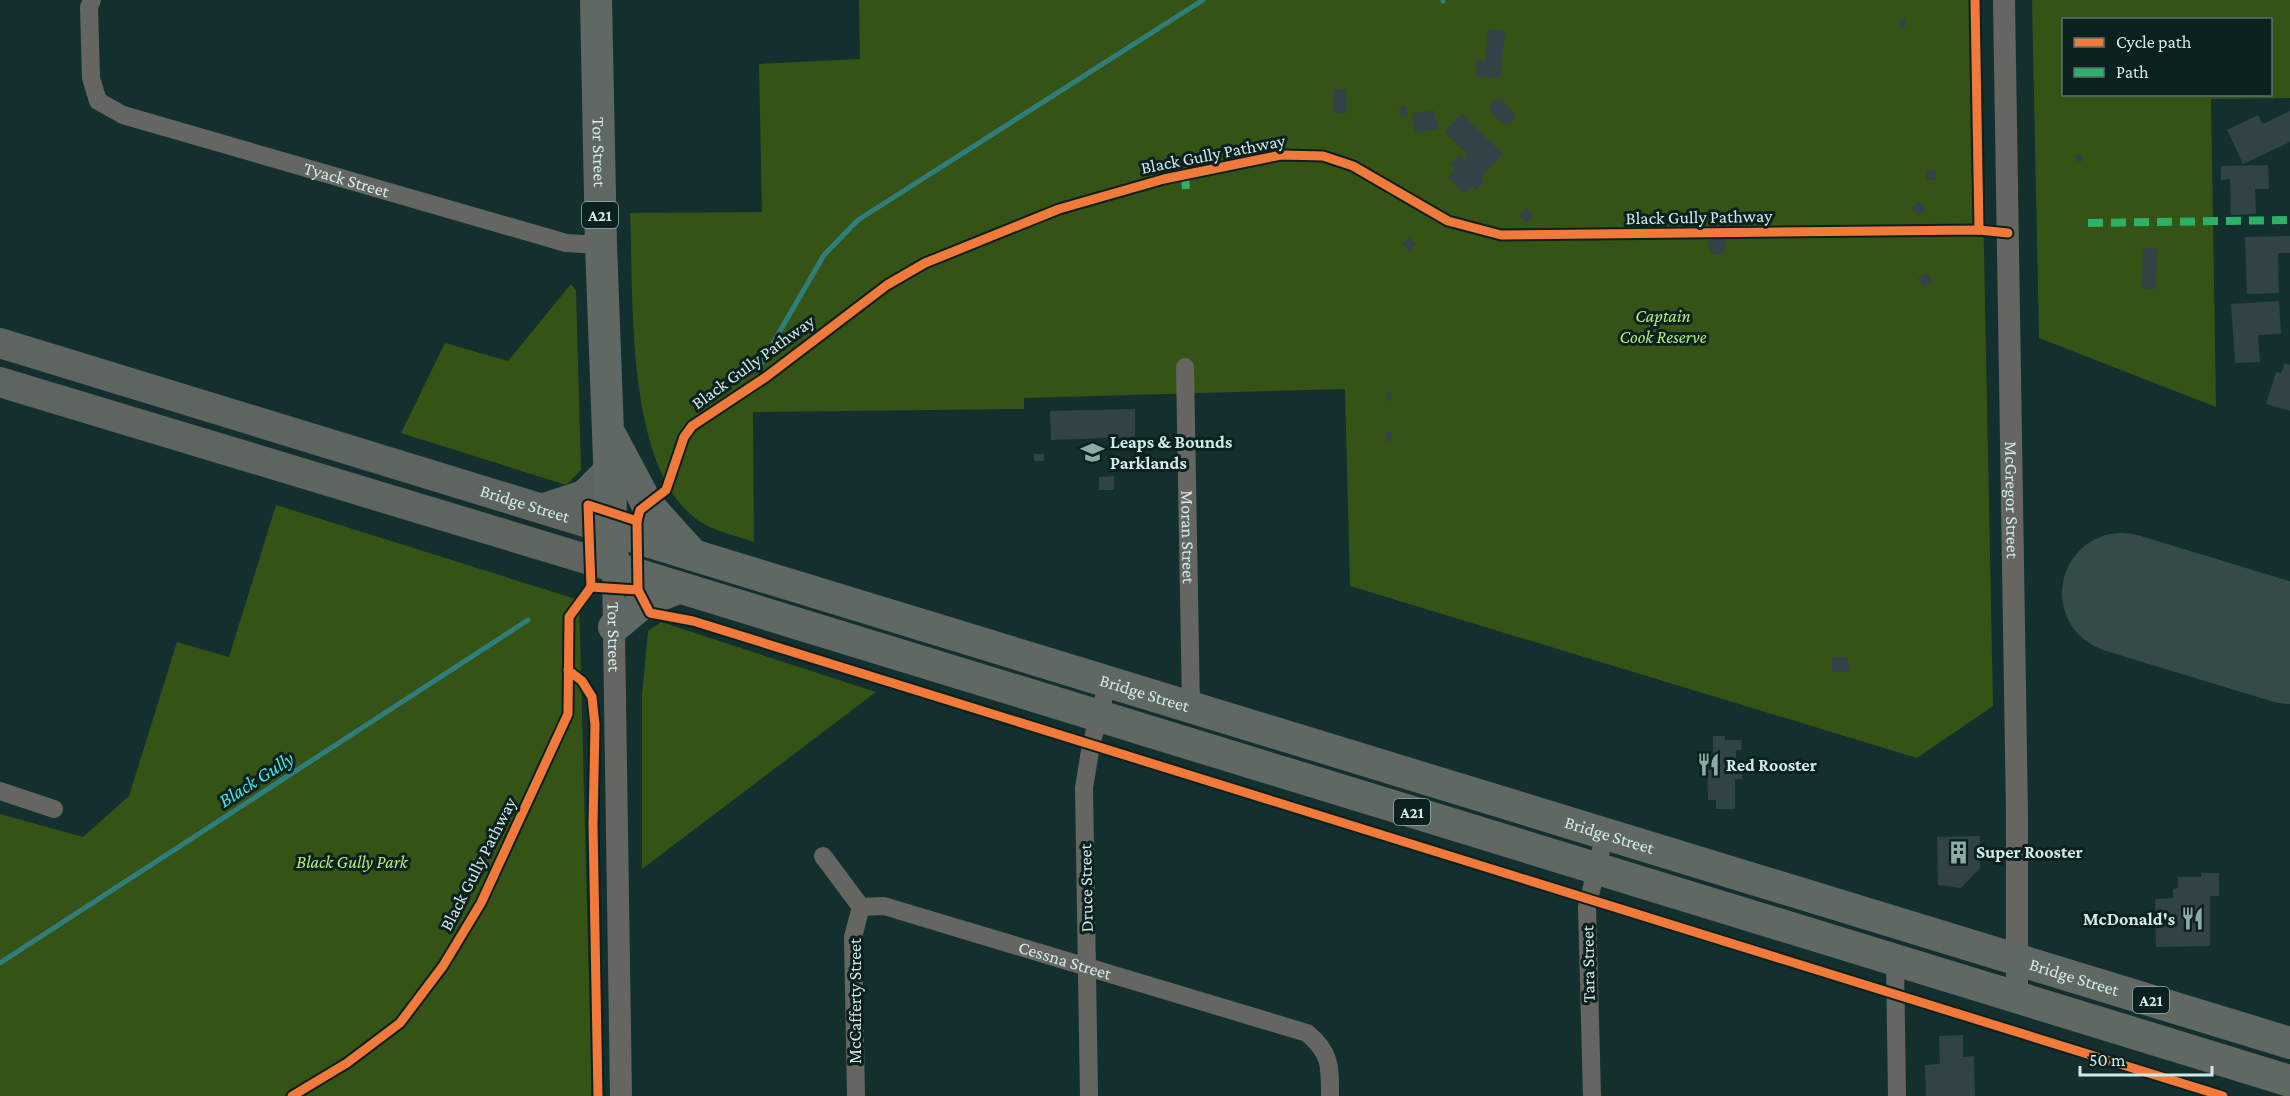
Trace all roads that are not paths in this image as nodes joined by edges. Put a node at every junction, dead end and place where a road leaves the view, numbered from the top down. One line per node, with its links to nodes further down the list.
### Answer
1 (92, 0): 4 (street, Tyack Street)
2 (597, 0): 4 (highway, Tor Street / A21)
3 (2004, 0): 25 (street, McGregor Street)
4 (601, 244): 8 (highway, Tor Street / A21)
5 (0, 343): 10 (main road, Bridge Street)
6 (1185, 367): 17 (street, Moran Street)
7 (0, 382): 13 (main road, Bridge Street)
8 (608, 430): 9 (highway, Tor Street / A21); 12 (highway, A21)
9 (608, 471): 10 (main road); 11 (highway, Tor Street / A21)
10 (544, 508): 11 (main road, Bridge Street)
11 (611, 530): 12 (highway, Bridge Street); 13 (highway, Tor Street / A21)
12 (693, 555): 16 (highway, Bridge Street / A21)
13 (613, 567): 14 (highway, Bridge Street / A21); 15 (street, Tor Street)
14 (678, 588): 15 (highway); 18 (highway, Bridge Street / A21)
15 (614, 627): 31 (street, Tor Street)
16 (1108, 682): 17 (highway, Bridge Street / A21); 18 (street, Druce Street)
17 (1191, 707): 21 (highway, Bridge Street / A21)
18 (1098, 717): 23 (highway, Bridge Street / A21); 27 (street, Druce Street)
19 (0, 791): 20 (street)
20 (54, 809)
21 (1605, 834): 23 (street, Tara Street); 25 (highway, Bridge Street / A21)
22 (823, 856): 24 (street)
23 (1595, 867): 26 (highway, Bridge Street / A21); 35 (street, Tara Street)
24 (861, 907): 27 (street, Cessna Street); 32 (street, McCafferty Street)
25 (2018, 959): 28 (street, McGregor Street); 29 (highway, Bridge Street / A21)
26 (1895, 960): 28 (highway, Bridge Street / A21); 36 (street)
27 (1087, 966): 33 (street, Druce Street); 34 (street, Cessna Street)
28 (2017, 998): 30 (highway, Bridge Street / A21)
29 (2290, 1043)
30 (2290, 1081)
31 (621, 1096)
32 (856, 1096)
33 (1089, 1096)
34 (1330, 1096)
35 (1592, 1096)
36 (1897, 1096)

